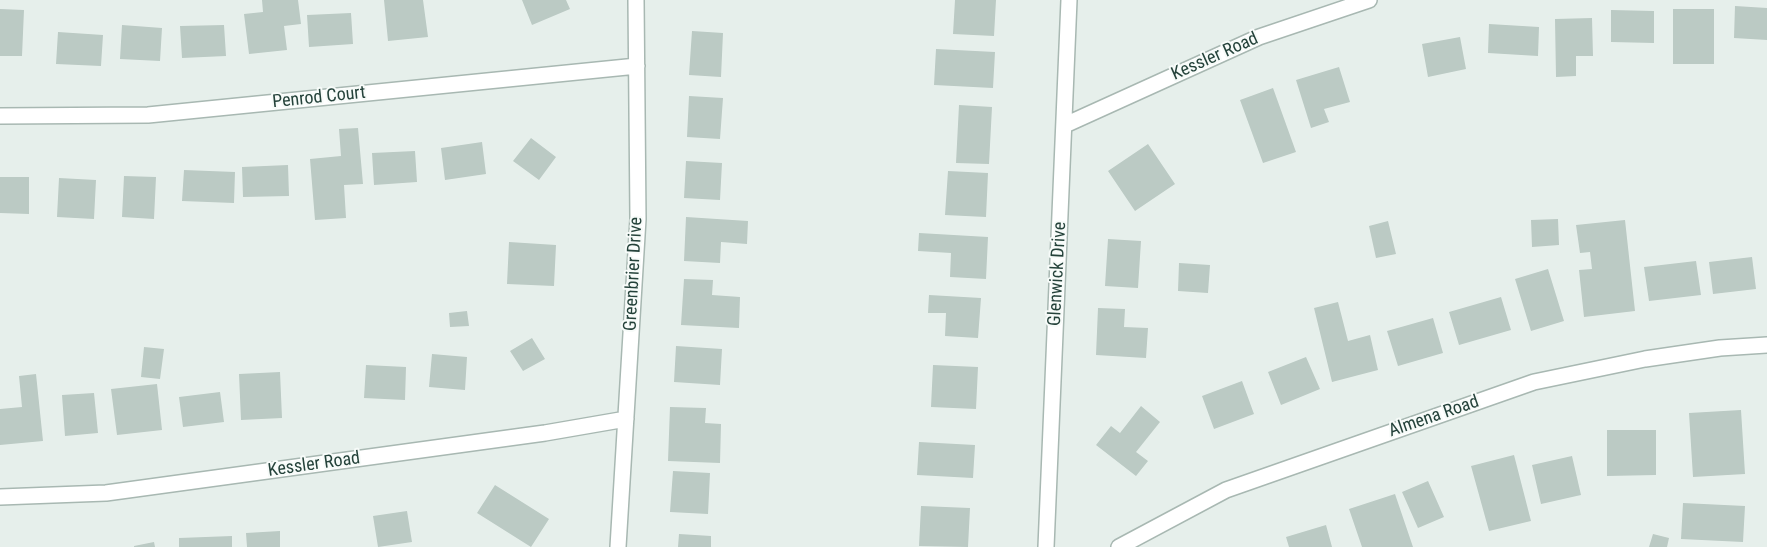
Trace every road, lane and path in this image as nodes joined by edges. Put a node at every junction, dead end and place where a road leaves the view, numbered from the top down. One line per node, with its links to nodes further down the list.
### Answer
1 (636, 0): 4 (street, Greenbrier Drive)
2 (1069, 0): 6 (street, Glenwick Drive)
3 (1369, 0): 6 (street, Kessler Road)
4 (637, 66): 5 (street, Penrod Court); 8 (street, Greenbrier Drive)
5 (0, 116)
6 (1065, 125): 11 (street, Glenwick Drive)
7 (1767, 345): 12 (street, Almena Road)
8 (626, 419): 9 (street, Kessler Road); 10 (street, Greenbrier Drive)
9 (0, 497)
10 (618, 547)
11 (1046, 547)
12 (1119, 547)

